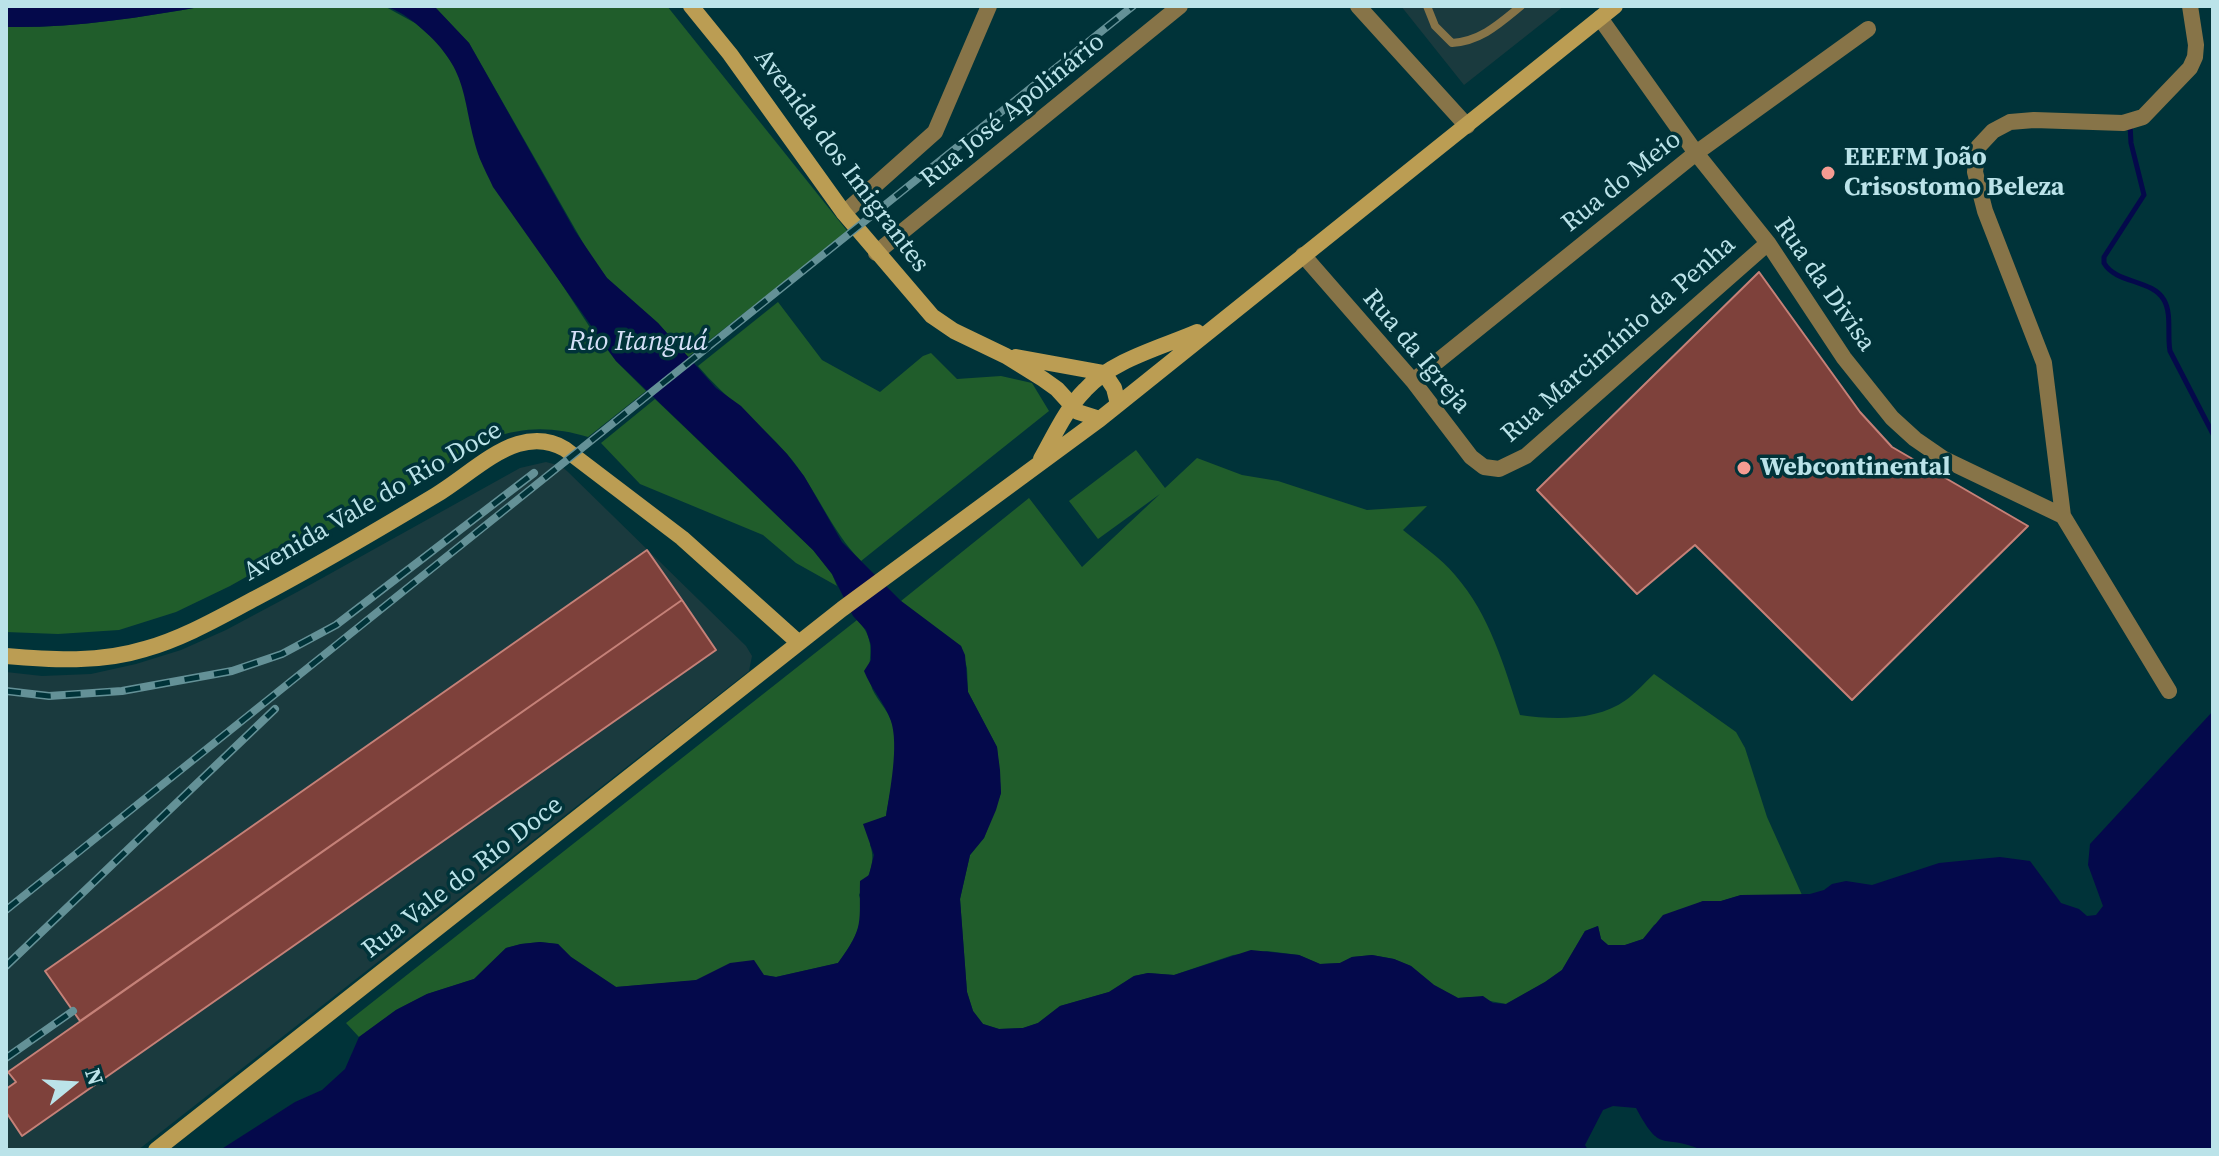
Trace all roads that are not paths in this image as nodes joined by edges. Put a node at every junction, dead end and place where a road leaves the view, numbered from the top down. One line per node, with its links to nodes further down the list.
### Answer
1 (691, 6): 13 (street, Avenida dos Imigrantes)
2 (989, 6): 13 (street)
3 (1180, 6): 15 (street, Rua José Apolinário)
4 (1358, 6): 11 (street)
5 (1427, 6): 6 (lane)
6 (1521, 6)
7 (1615, 6): 9 (street, Rua Vale do Rio Doce)
8 (2190, 6): 26 (street)
9 (1600, 18): 11 (street, Rua Vale do Rio Doce); 12 (street, Rua da Divisa)
10 (1868, 29): 12 (street, Rua do Meio)
11 (1467, 126): 16 (street, Rua Vale do Rio Doce)
12 (1696, 153): 14 (street, Rua da Divisa); 20 (street, Rua do Meio)
13 (844, 213): 15 (street, Avenida dos Imigrantes)
14 (1768, 243): 25 (street, Rua Marcimínio da Penha); 26 (street, Rua da Divisa)
15 (876, 253): 18 (street, Avenida dos Imigrantes)
16 (1303, 255): 17 (street, Rua Vale do Rio Doce); 20 (street, Rua da Igreja)
17 (1217, 324): 19 (street); 21 (street, Rua Vale do Rio Doce)
18 (1006, 356): 19 (street, Avenida dos Imigrantes); 22 (street, Avenida dos Imigrantes)
19 (1104, 373): 21 (street); 22 (street)
20 (1413, 381): 25 (street, Rua da Igreja)
21 (1118, 404): 23 (street, Rua Vale do Rio Doce)
22 (1072, 407): 23 (street, Avenida dos Imigrantes); 24 (street)
23 (1100, 419): 24 (street, Rua Vale do Rio Doce)
24 (1036, 467): 27 (street, Rua Vale do Rio Doce)
25 (1499, 469)
26 (2063, 516): 29 (street)
27 (799, 643): 28 (street, Avenida Vale do Rio Doce); 30 (street, Rua Vale do Rio Doce)
28 (6, 656)
29 (2169, 691)
30 (156, 1150)

